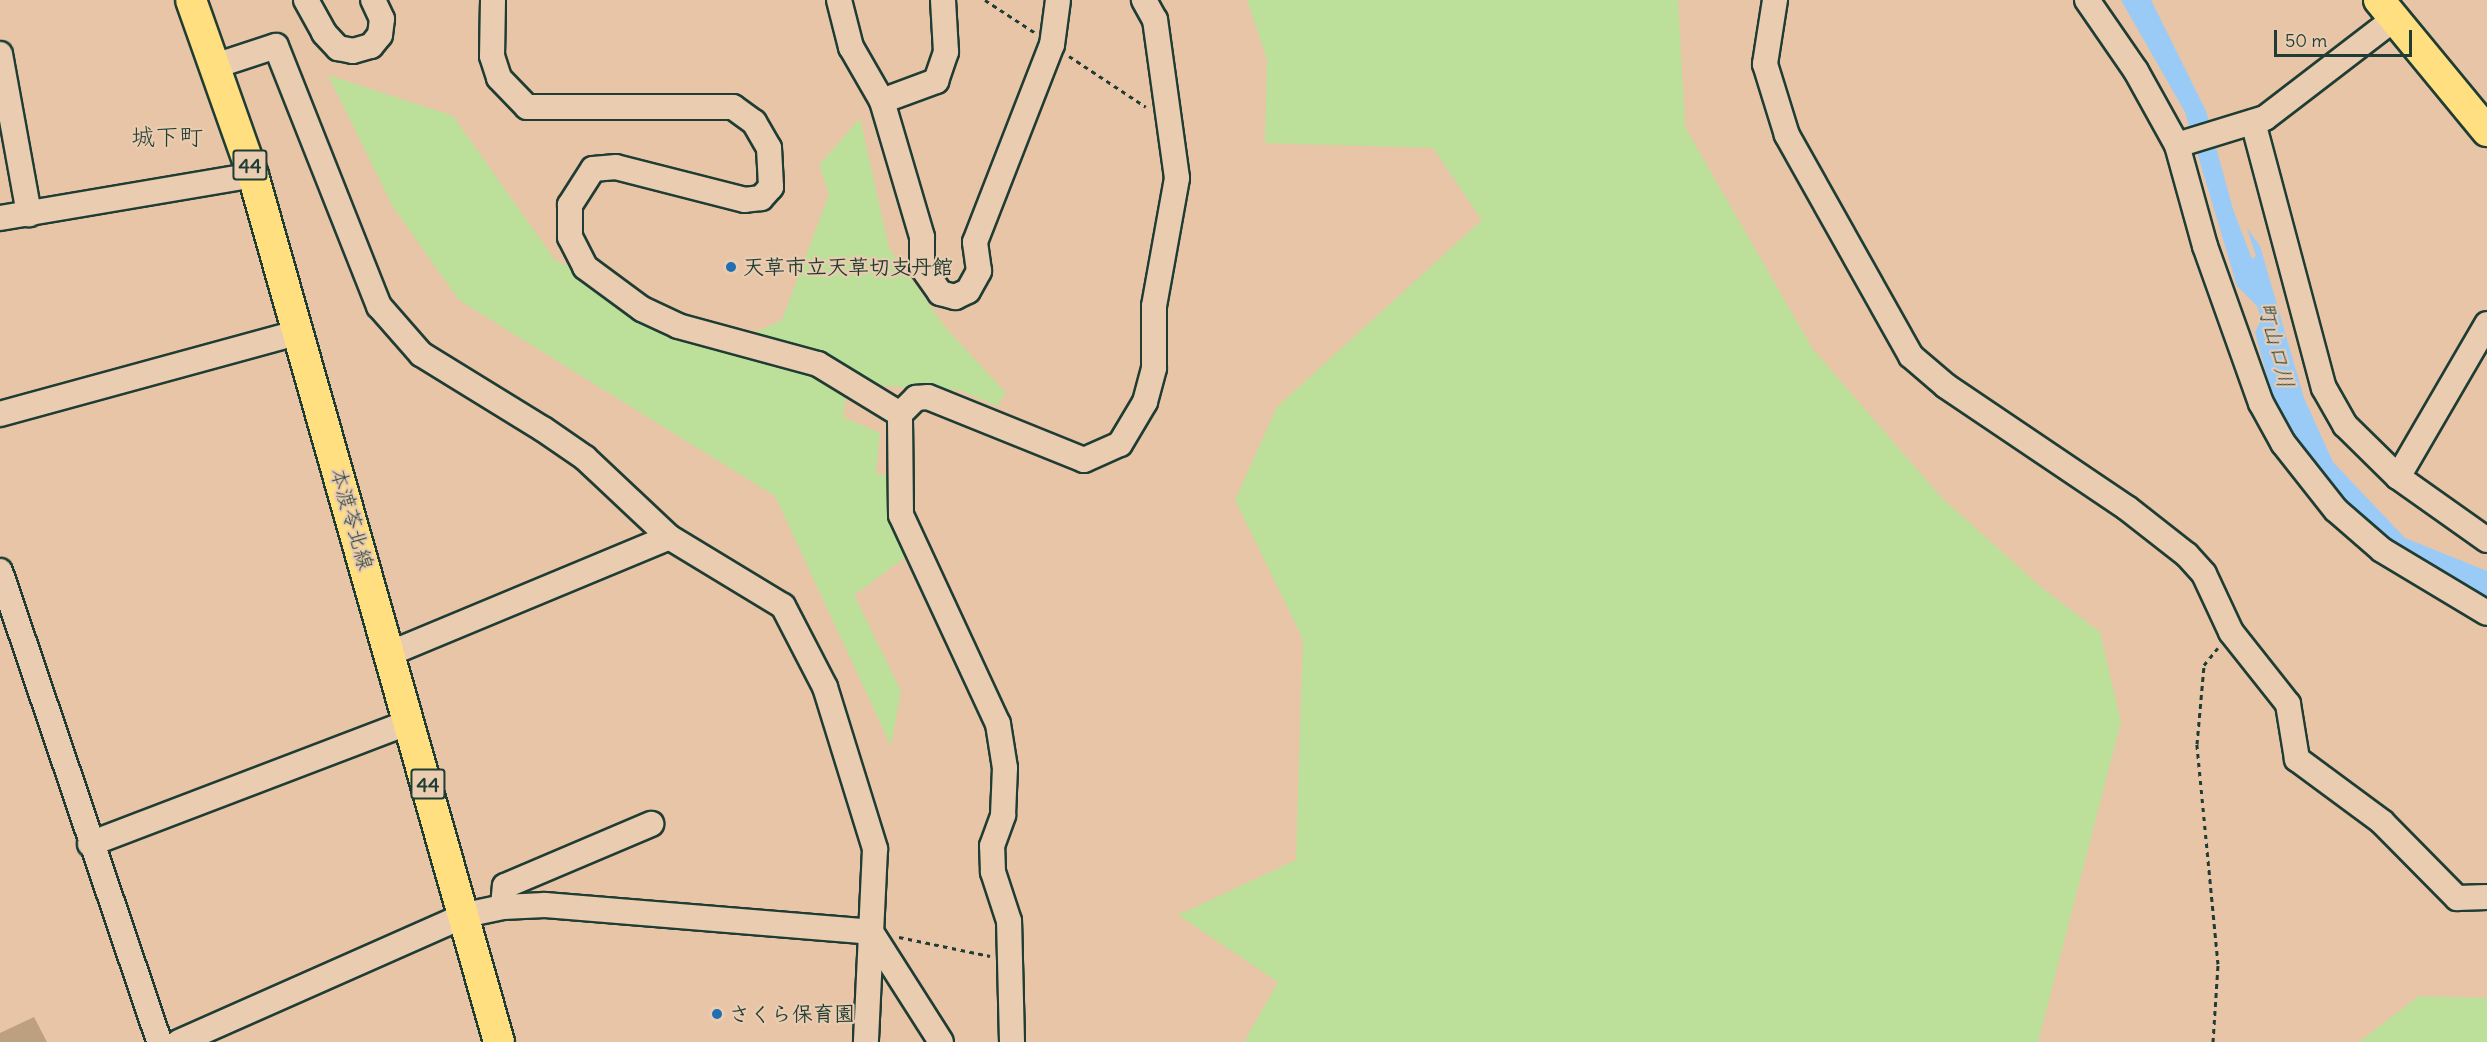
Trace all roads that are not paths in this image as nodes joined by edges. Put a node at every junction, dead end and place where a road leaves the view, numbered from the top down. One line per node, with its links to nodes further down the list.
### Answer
1 (191, 0): 13 (main road, 本渡苓北線 / 44)
2 (306, 0): 3 (street)
3 (373, 0)
4 (493, 0): 24 (street)
5 (839, 0): 14 (street)
6 (943, 0): 14 (street)
7 (1058, 0): 14 (street)
8 (1144, 0): 24 (street)
9 (1775, 0): 34 (street)
10 (2087, 0): 17 (street)
11 (2386, 9): 15 (street); 16 (main road)
12 (0, 54): 19 (street)
13 (215, 66): 18 (main road, 本渡苓北線 / 44); 26 (street)
14 (882, 101)
15 (2250, 123): 17 (street); 25 (street)
16 (2487, 131)
17 (2184, 143): 29 (street)
18 (254, 175): 19 (street); 22 (main road, 本渡苓北線 / 44)
19 (29, 214): 20 (street)
20 (0, 218)
21 (2487, 324): 25 (street)
22 (297, 333): 23 (street); 30 (main road, 本渡苓北線 / 44)
23 (0, 414)
24 (900, 414): 43 (street)
25 (2398, 477): 27 (street)
26 (669, 537): 30 (street); 37 (street)
27 (2487, 540)
28 (0, 571): 33 (street)
29 (2487, 613)
30 (391, 653): 31 (main road, 本渡苓北線 / 44)
31 (410, 722): 33 (street); 36 (main road, 本渡苓北線 / 44)
32 (651, 824): 35 (street)
33 (90, 844): 38 (street)
34 (2487, 897)
35 (503, 907): 36 (street); 37 (street)
36 (465, 915): 39 (street); 40 (main road, 本渡苓北線 / 44)
37 (871, 932): 41 (street); 42 (street)
38 (159, 1042)
39 (179, 1042)
40 (500, 1042)
41 (866, 1042)
42 (941, 1042)
43 (1012, 1042)

